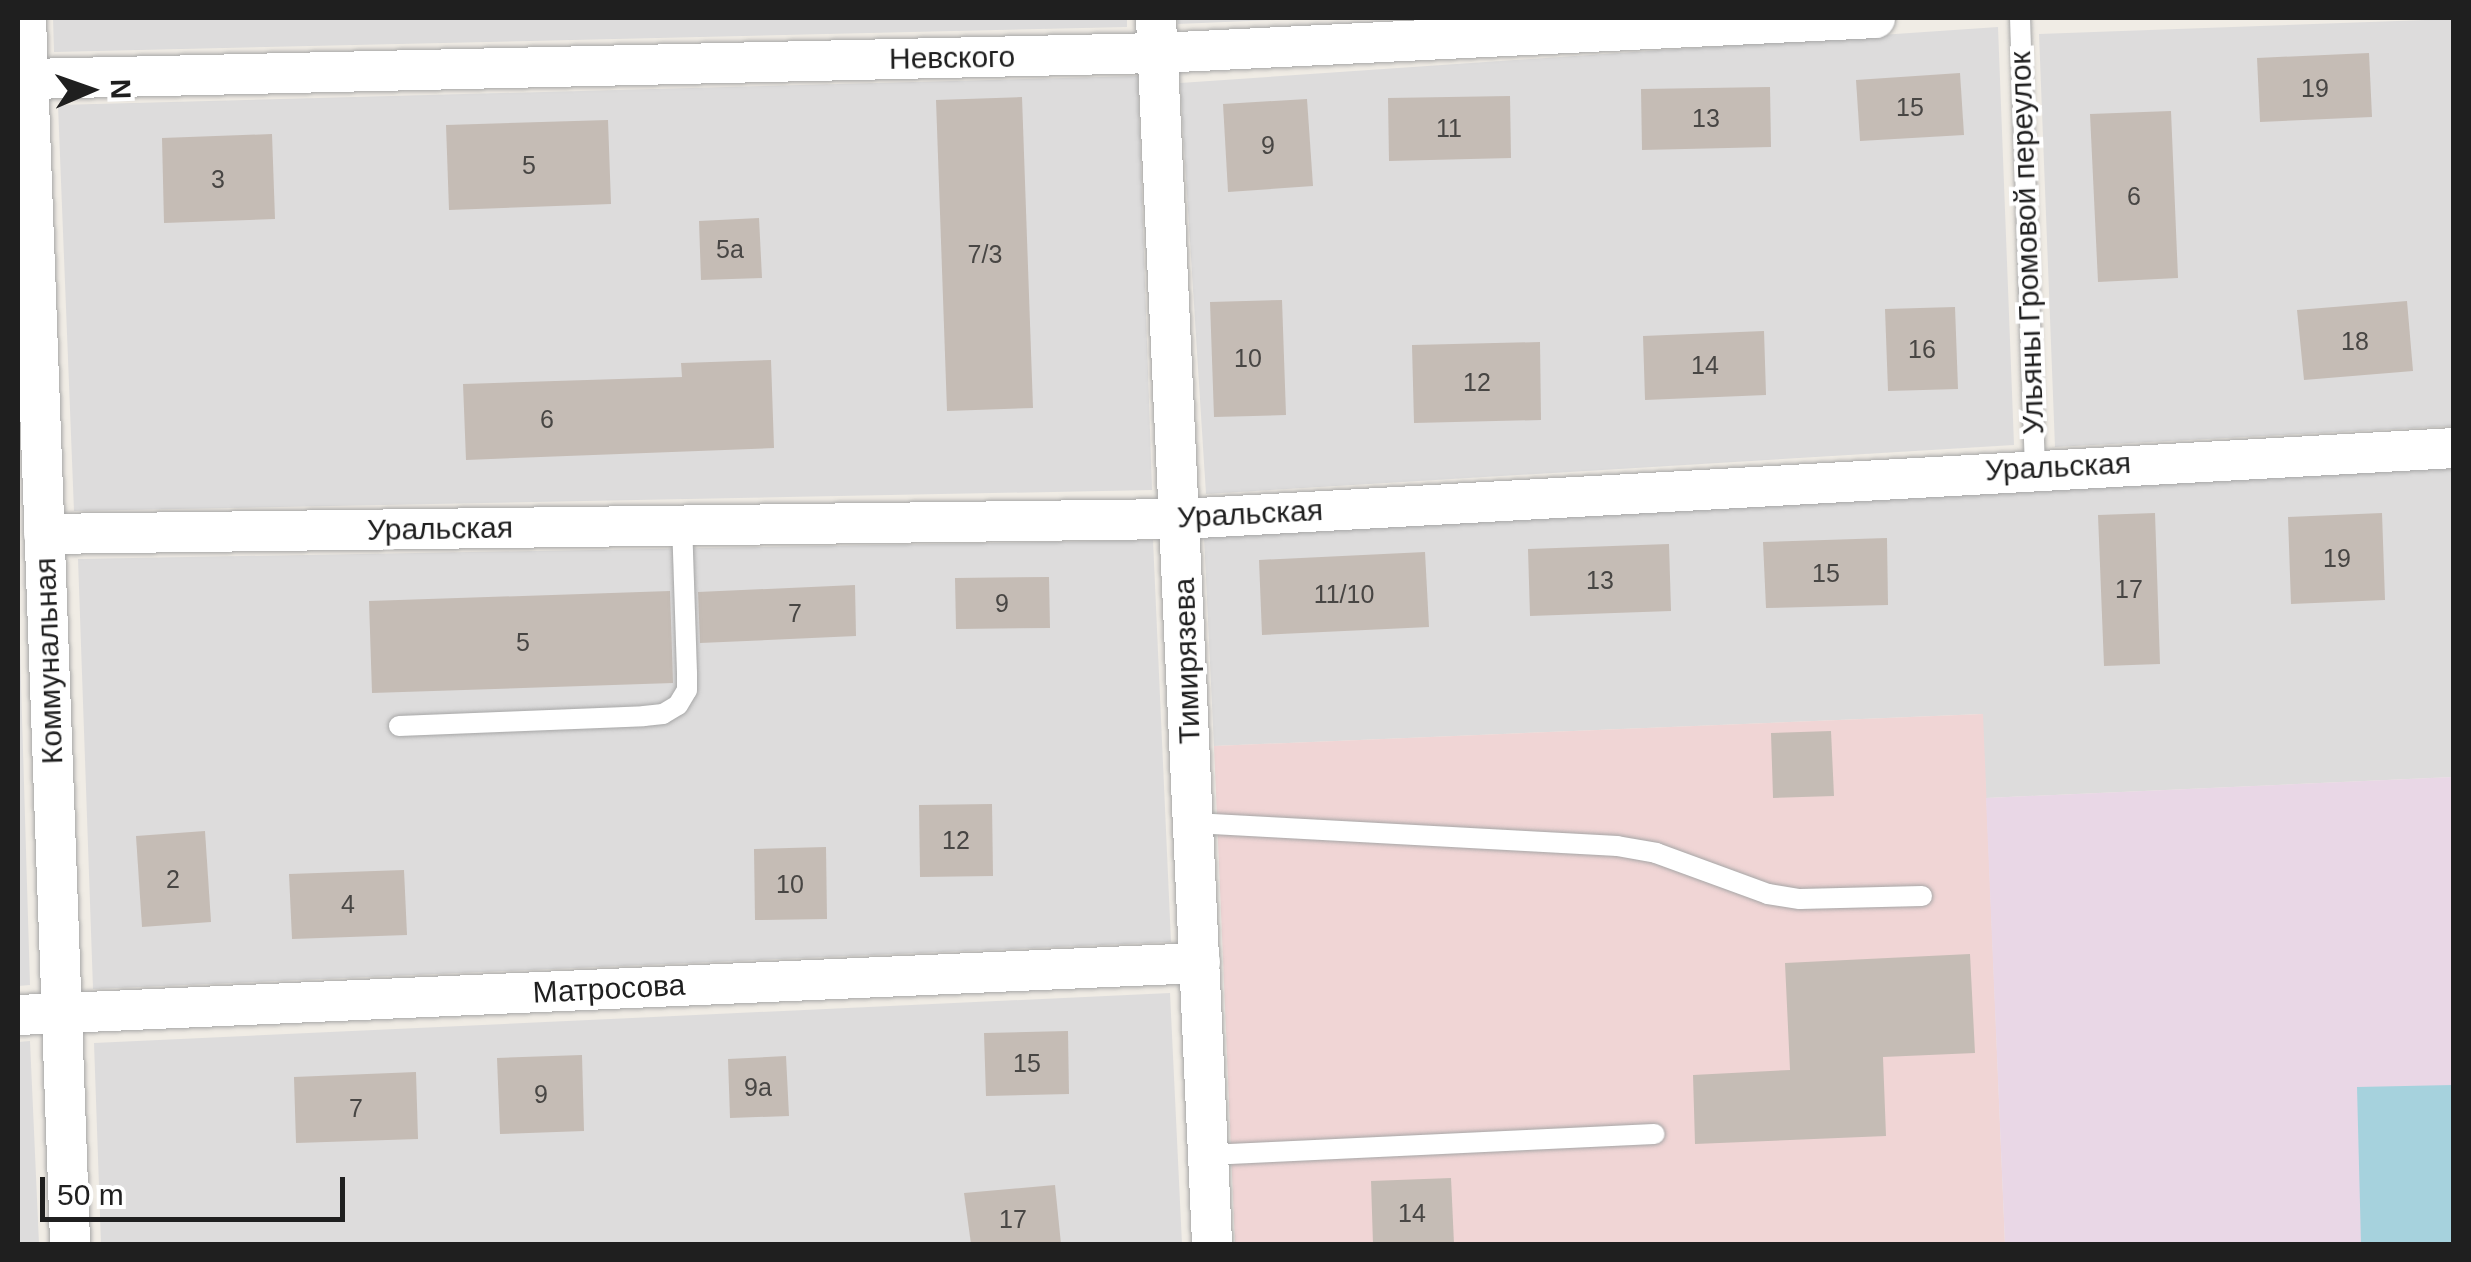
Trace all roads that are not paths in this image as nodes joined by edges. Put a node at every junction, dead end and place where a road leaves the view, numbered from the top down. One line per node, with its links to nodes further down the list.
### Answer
1 (26, 18): 5 (street, Коммунальная)
2 (1874, 18): 4 (street, Невского)
3 (2020, 18): 7 (lane, Ульяны Громовой переулок)
4 (1157, 35): 5 (street, Невского); 8 (street, Тимирязева)
5 (23, 80): 10 (street, Коммунальная)
6 (2454, 448): 7 (street, Уральская)
7 (2034, 468): 8 (street, Уральская)
8 (1181, 519): 9 (street, Уральская); 12 (street, Тимирязева)
9 (682, 526): 10 (street, Уральская); 11 (lane)
10 (44, 534): 15 (street, Коммунальная)
11 (398, 726)
12 (1194, 823): 13 (lane); 14 (street, Тимирязева)
13 (1922, 896)
14 (1200, 963): 15 (street, Матросова); 18 (street, Тимирязева)
15 (61, 1013): 16 (street, Матросова); 19 (street, Коммунальная)
16 (18, 1015)
17 (1656, 1134): 18 (lane)
18 (1208, 1155): 20 (street, Тимирязева)
19 (70, 1244)
20 (1212, 1244)

